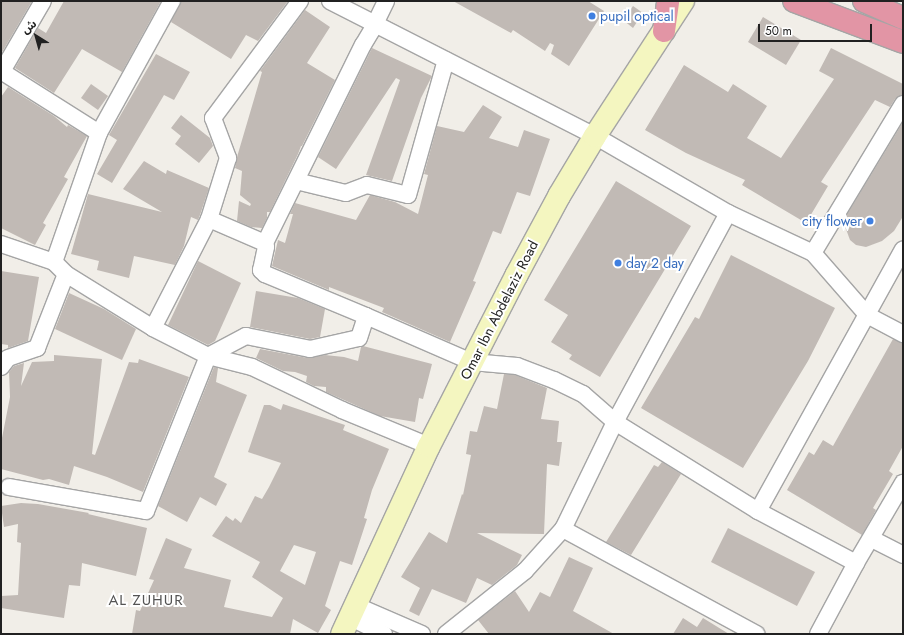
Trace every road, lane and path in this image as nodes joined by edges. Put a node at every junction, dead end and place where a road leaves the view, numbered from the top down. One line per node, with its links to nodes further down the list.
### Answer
1 (43, 1): 15 (street)
2 (172, 1): 17 (street)
3 (300, 1): 21 (street)
4 (330, 1): 11 (street)
5 (386, 1): 11 (street)
6 (668, 1): 12 (highway)
7 (683, 1): 12 (main road, Omar Ibn Abdelaziz Road)
8 (794, 1): 13 (highway)
9 (864, 1): 10 (highway)
10 (903, 18)
11 (374, 24): 14 (street); 19 (street)
12 (664, 31): 18 (main road, Omar Ibn Abdelaziz Road)
13 (903, 42)
14 (446, 60): 18 (street); 19 (street)
15 (1, 72): 17 (street)
16 (903, 104): 25 (street)
17 (99, 133): 26 (street)
18 (594, 136): 20 (street); 33 (main road, Omar Ibn Abdelaziz Road)
19 (296, 181): 22 (street)
20 (728, 213): 25 (street); 35 (street)
21 (209, 219): 22 (street); 30 (street)
22 (265, 243): 29 (street)
23 (1, 244): 26 (street)
24 (903, 249): 28 (street)
25 (812, 253): 28 (street)
26 (54, 262): 27 (street)
27 (66, 274): 30 (street); 34 (street)
28 (867, 315): 31 (street); 39 (street)
29 (366, 316): 32 (street); 33 (street)
30 (153, 328): 32 (street)
31 (903, 334)
32 (208, 356): 36 (street); 38 (street)
33 (472, 362): 35 (street); 36 (main road, Omar Ibn Abdelaziz Road)
34 (1, 367)
35 (615, 422): 39 (street); 40 (street)
36 (429, 446): 44 (main road, Omar Ibn Abdelaziz Road)
37 (903, 483): 41 (street)
38 (9, 487)
39 (758, 511): 43 (street)
40 (563, 529): 47 (street); 48 (street)
41 (872, 539): 42 (street); 43 (street)
42 (903, 555)
43 (856, 563): 49 (street)
44 (349, 619): 45 (street); 46 (street)
45 (384, 634)
46 (422, 634)
47 (446, 634)
48 (756, 634)
49 (818, 634)

